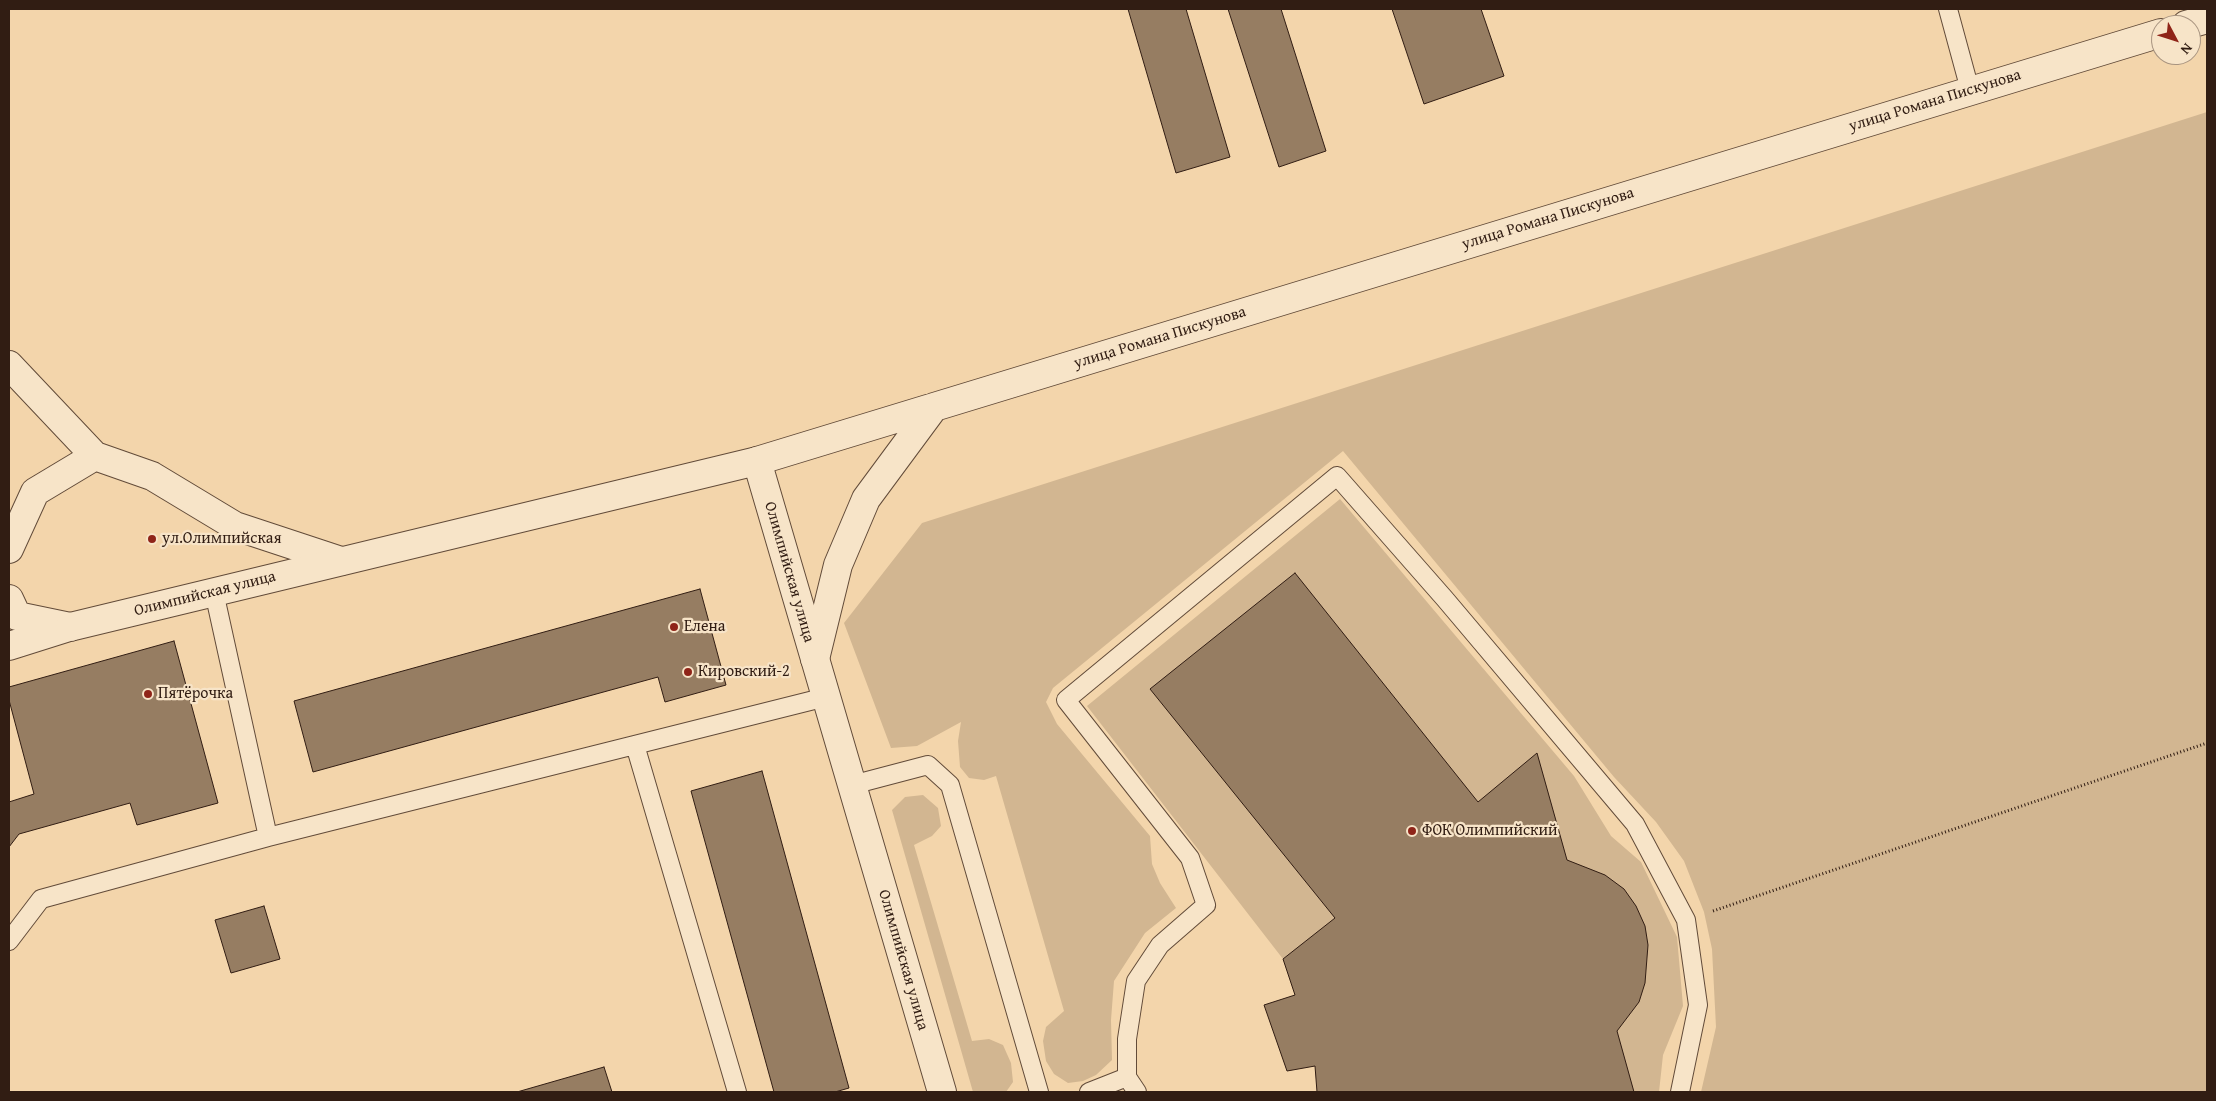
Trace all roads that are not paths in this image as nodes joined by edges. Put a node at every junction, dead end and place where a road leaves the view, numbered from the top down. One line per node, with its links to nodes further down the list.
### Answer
1 (1948, 9): 3 (lane)
2 (2151, 36): 3 (street, улица Романа Пискунова)
3 (1970, 90): 5 (street, улица Романа Пискунова)
4 (9, 365): 6 (street)
5 (934, 407): 7 (street, улица Романа Пискунова); 14 (street)
6 (96, 456): 8 (street); 9 (street)
7 (757, 461): 9 (street, Олимпийская улица); 14 (street, Олимпийская улица)
8 (9, 549)
9 (341, 561): 10 (street, Олимпийская улица)
10 (214, 592): 12 (street, Олимпийская улица); 18 (lane)
11 (9, 599): 12 (street, Олимпийская улица)
12 (70, 627): 13 (street, Олимпийская улица)
13 (9, 646)
14 (815, 659): 15 (street, Олимпийская улица)
15 (826, 697): 16 (lane); 17 (street, Олимпийская улица)
16 (635, 745): 18 (lane); 21 (lane)
17 (852, 785): 22 (street, Олимпийская улица); 23 (lane)
18 (268, 837): 19 (lane)
19 (9, 941)
20 (1127, 1077): 24 (lane); 25 (lane); 26 (lane)
21 (737, 1092)
22 (942, 1092)
23 (1039, 1092)
24 (1089, 1092)
25 (1137, 1092)
26 (1680, 1092)

